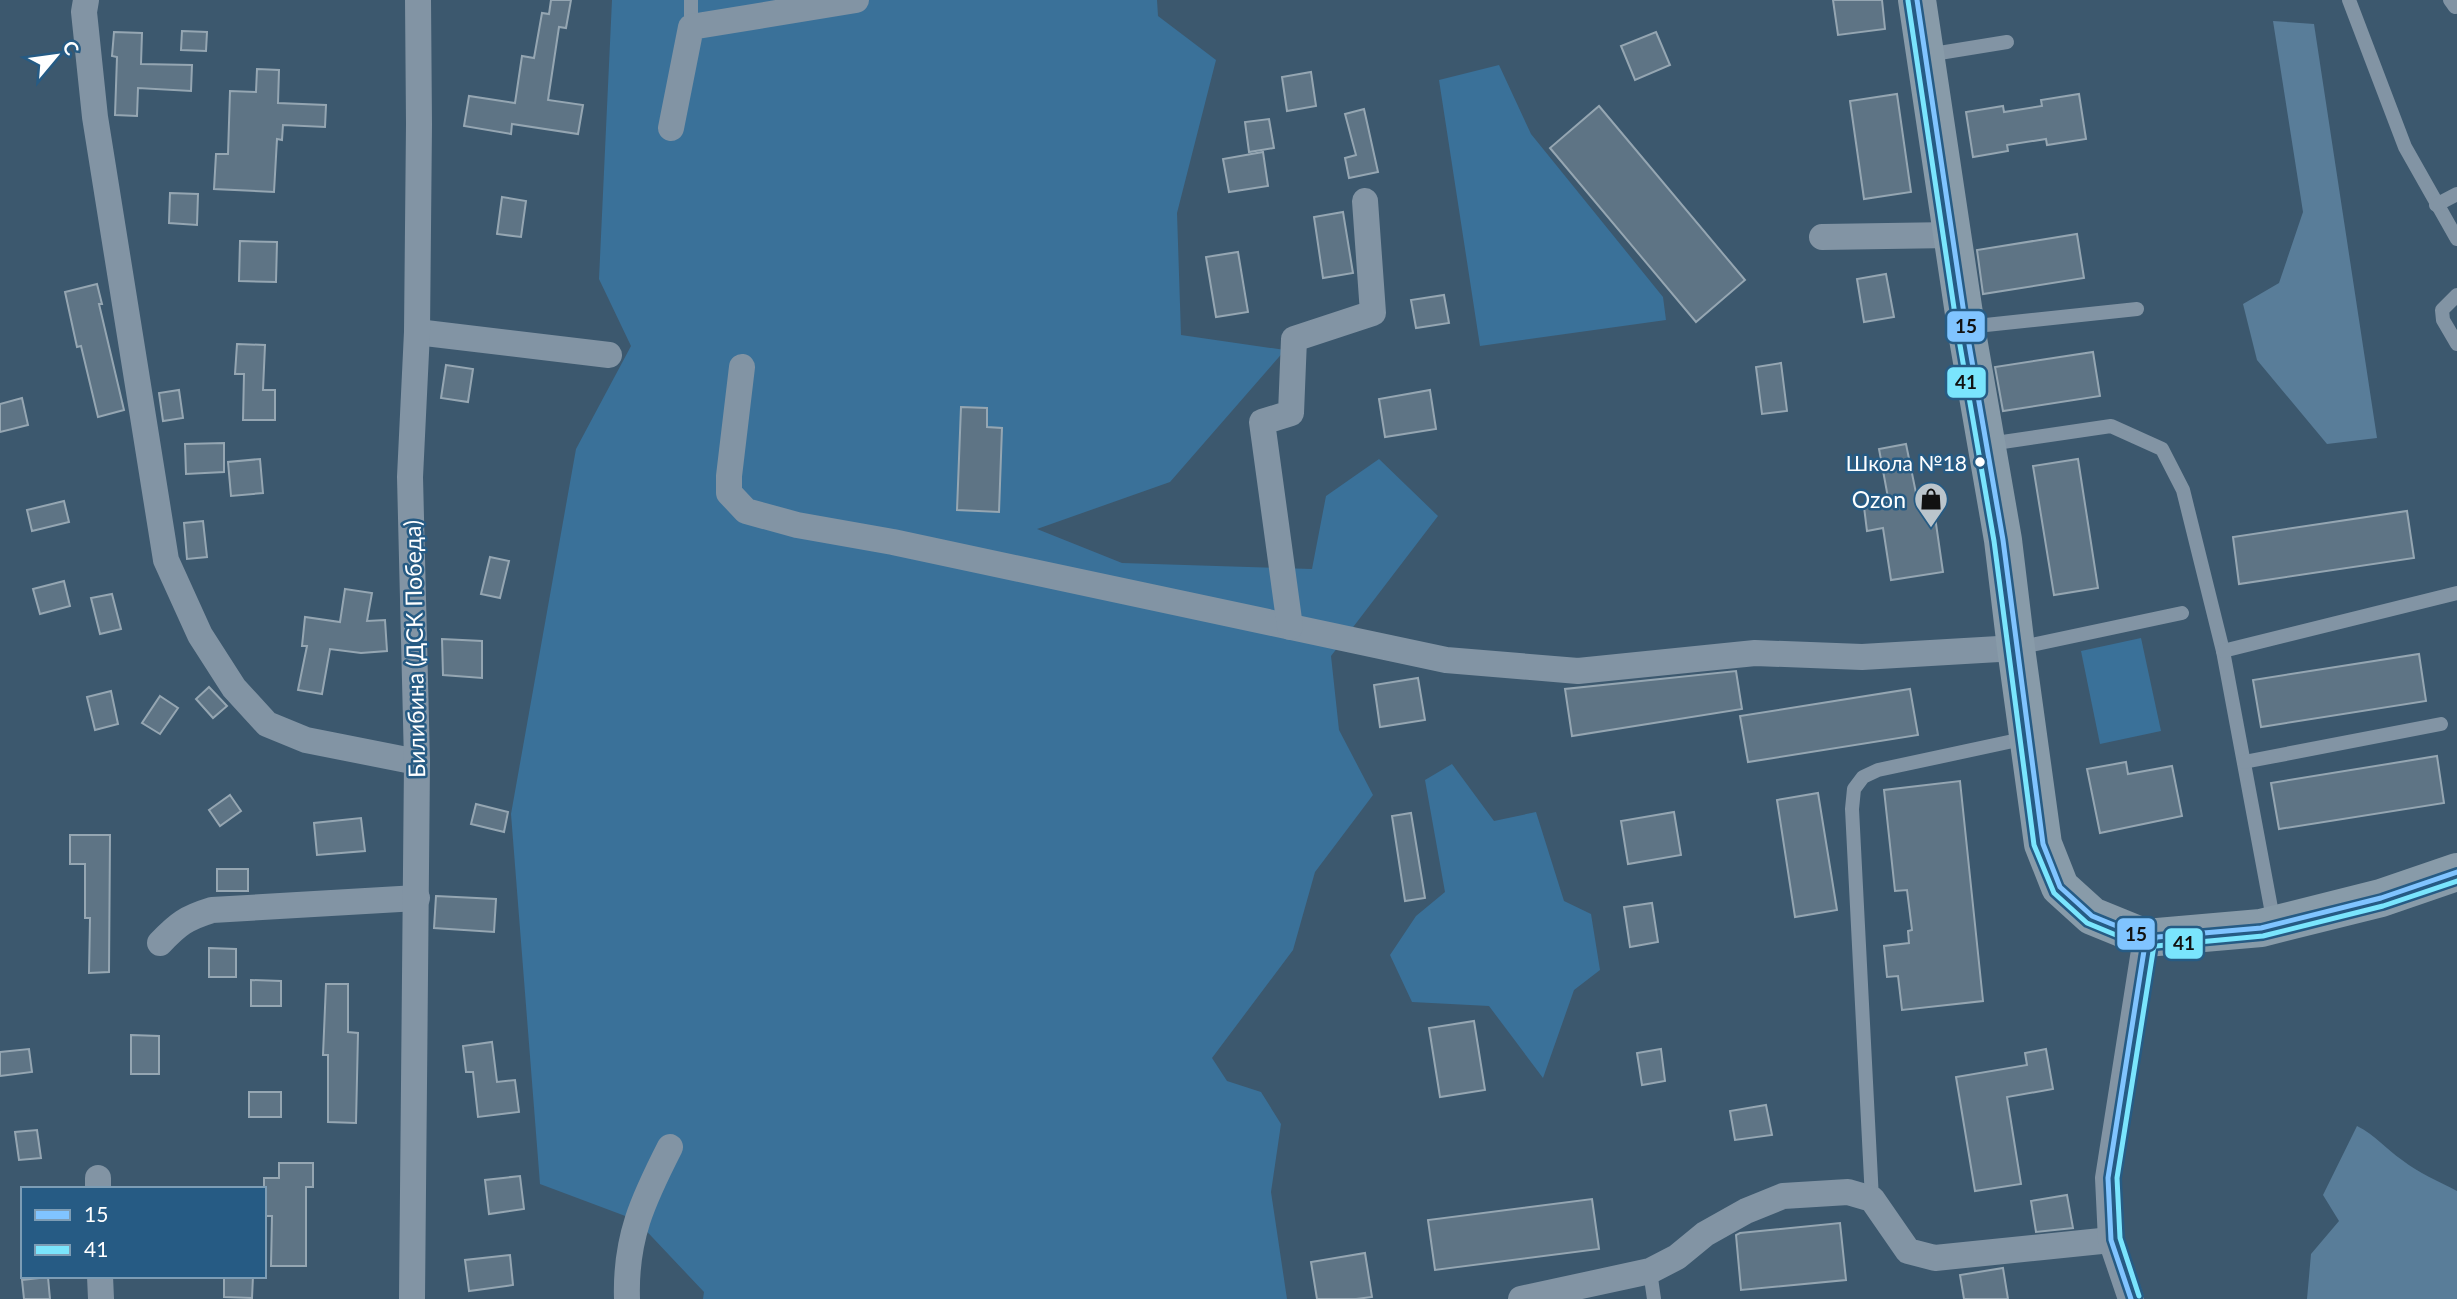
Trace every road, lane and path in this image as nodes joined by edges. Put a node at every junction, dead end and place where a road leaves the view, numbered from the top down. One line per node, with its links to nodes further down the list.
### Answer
1 (86, 0): 34 (street)
2 (418, 0): 22 (street, Билибина (ДСК Победа))
3 (691, 0): 9 (lane)
4 (856, 0): 9 (street)
5 (1917, 0): 11 (main road)
6 (2349, 0): 15 (lane)
7 (2450, 0): 8 (lane)
8 (2457, 6)
9 (691, 27): 12 (street)
10 (2007, 42): 11 (lane)
11 (1926, 55): 16 (main road)
12 (671, 128)
13 (2457, 194): 15 (lane)
14 (1365, 201): 29 (street)
15 (2436, 205): 18 (lane)
16 (1952, 235): 17 (street); 21 (main road)
17 (1822, 237)
18 (2457, 239)
19 (2457, 295): 23 (lane)
20 (2137, 309): 21 (lane)
21 (1965, 327): 26 (main road)
22 (417, 332): 24 (street); 34 (street, Билибина (ДСК Победа))
23 (2457, 344)
24 (609, 355)
25 (742, 367): 29 (street)
26 (1988, 444): 30 (main road); 31 (lane)
27 (2457, 593): 31 (lane)
28 (2182, 613): 30 (lane)
29 (1290, 627): 30 (street)
30 (2016, 648): 33 (main road)
31 (2223, 651): 35 (lane)
32 (2441, 724): 35 (lane)
33 (2029, 738): 39 (main road); 42 (lane)
34 (416, 762): 37 (street, Билибина (ДСК Победа))
35 (2244, 762): 38 (lane)
36 (2457, 872): 38 (main road)
37 (417, 898): 40 (street); 47 (street, Билибина (ДСК Победа))
38 (2274, 924): 39 (main road)
39 (2146, 938): 43 (street)
40 (160, 943)
41 (670, 1147): 48 (street)
42 (1872, 1199): 43 (street); 44 (street)
43 (2111, 1240): 51 (street)
44 (1650, 1270): 49 (street); 50 (lane)
45 (100, 1278): 46 (street)
46 (101, 1299)
47 (412, 1299)
48 (627, 1299)
49 (1521, 1299)
50 (1654, 1299)
51 (2131, 1299)

